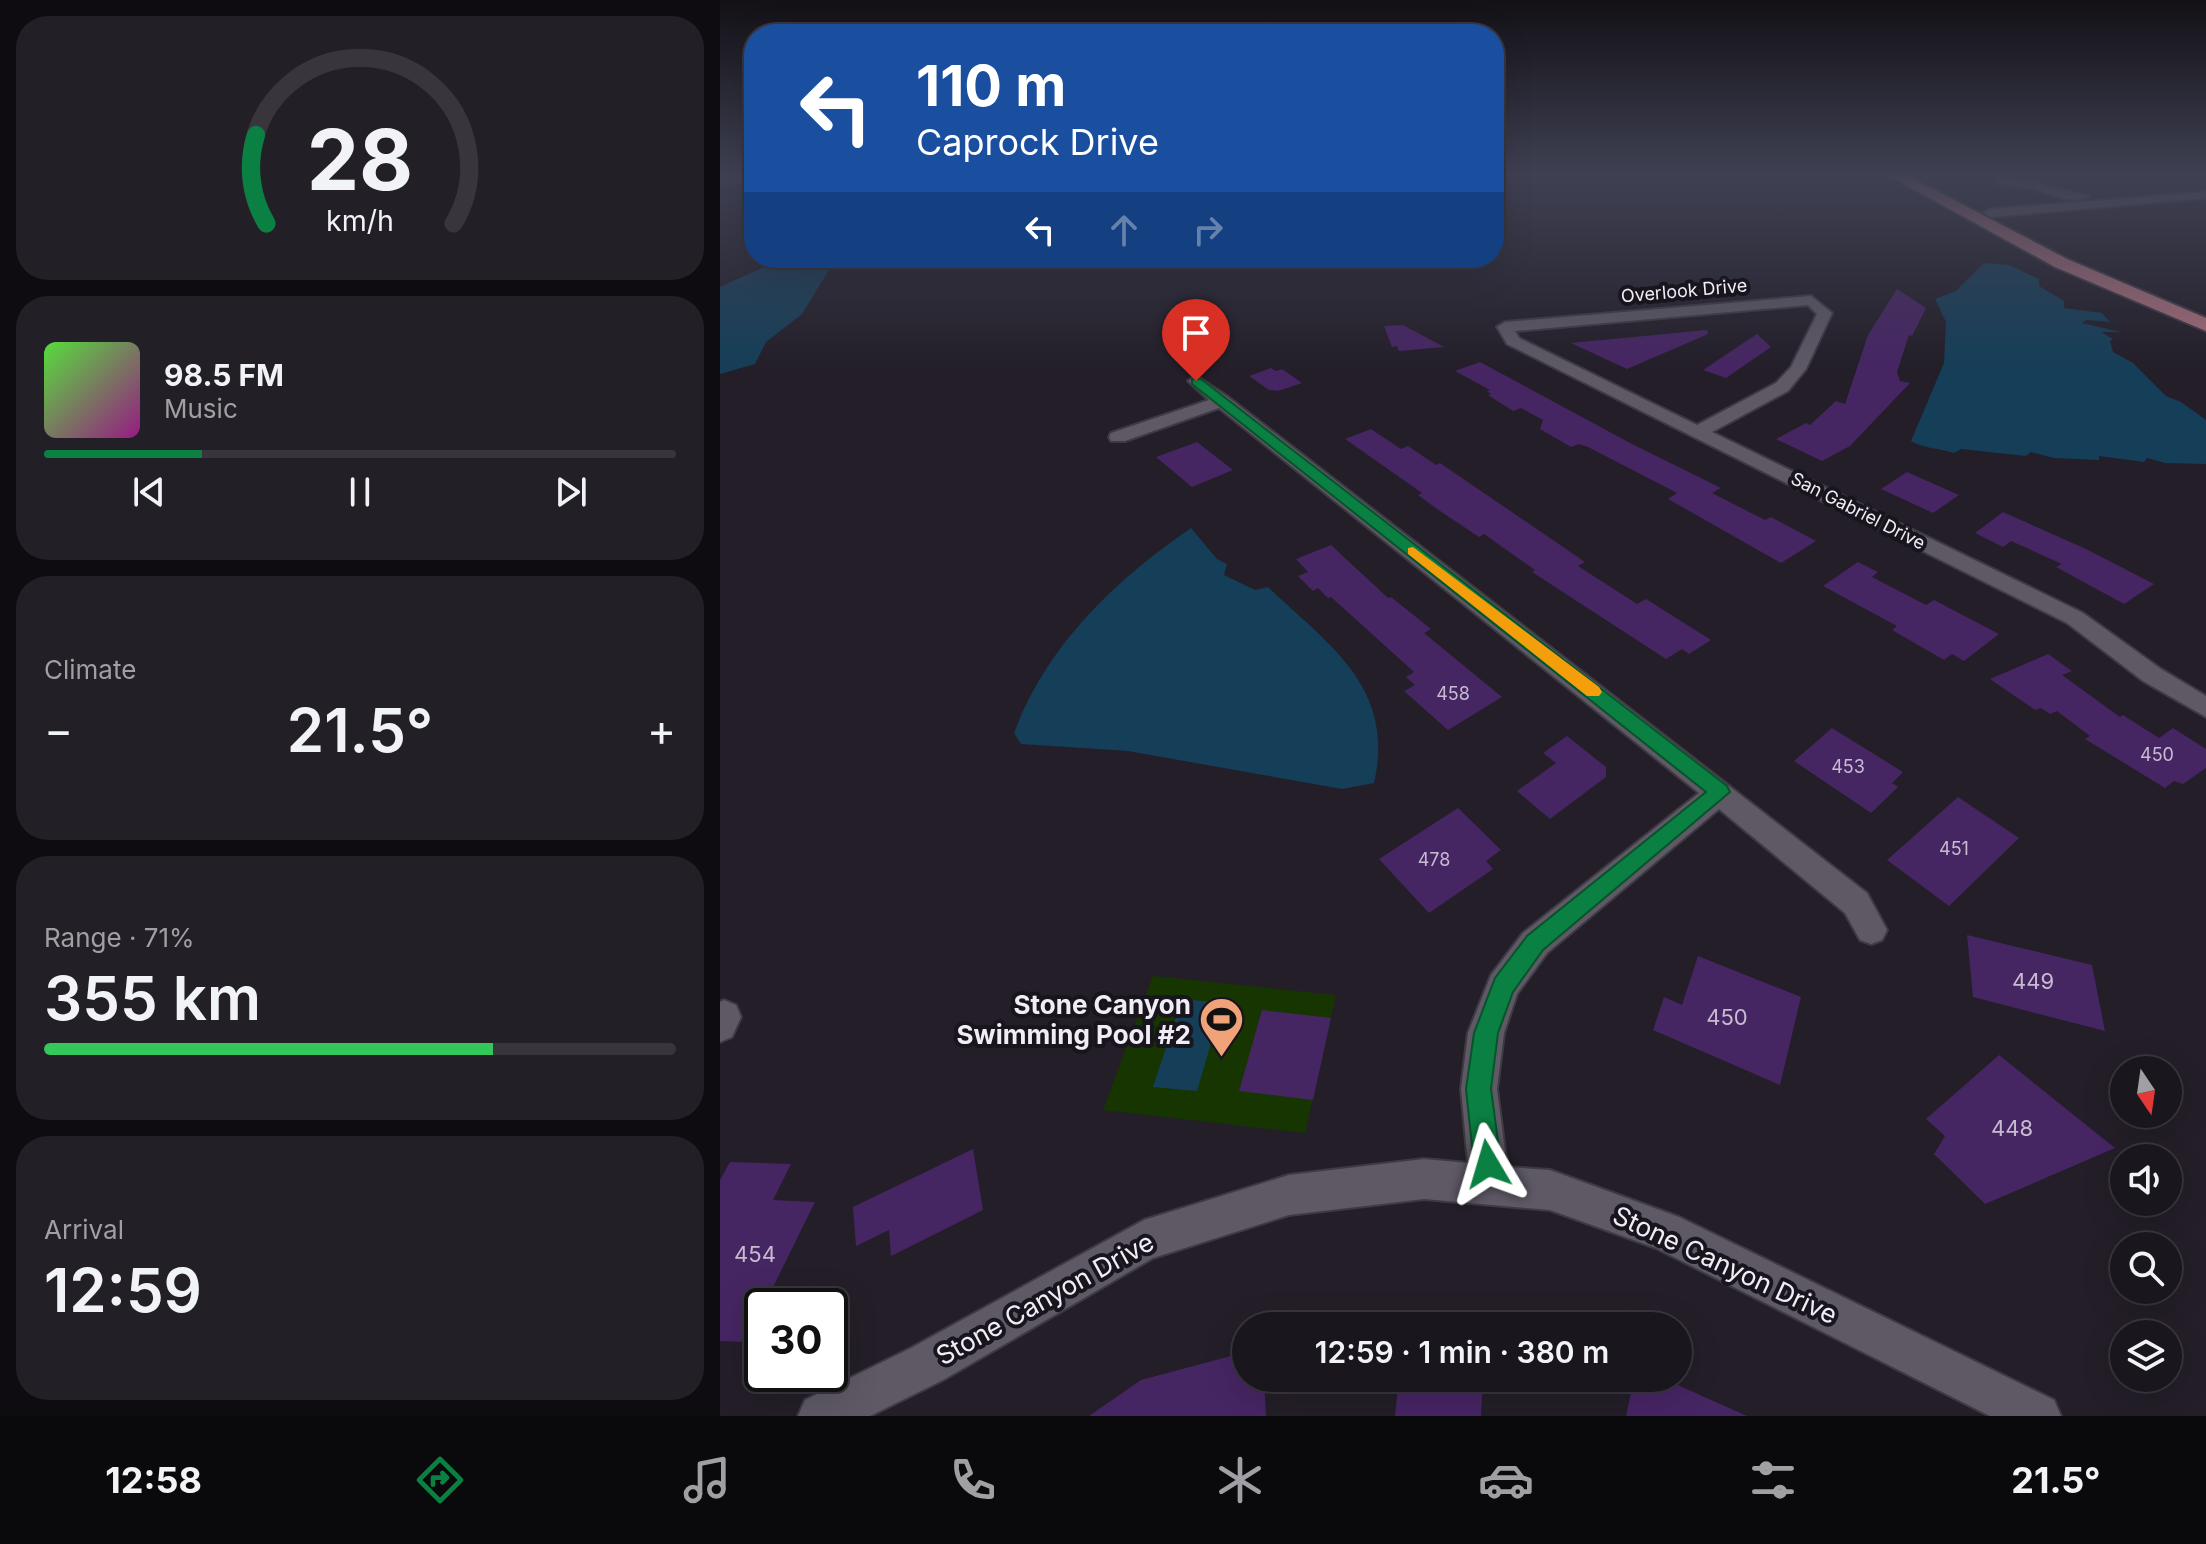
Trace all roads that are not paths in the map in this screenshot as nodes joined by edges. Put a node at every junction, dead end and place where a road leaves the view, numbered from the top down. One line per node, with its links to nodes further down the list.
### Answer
1 (2016, 239): 4 (main road)
2 (2041, 239): 3 (main road)
3 (2206, 312)
4 (2206, 325)
5 (1505, 327): 8 (street, San Gabriel Drive); 8 (street, Overlook Drive)
6 (1196, 381): 7 (street)
7 (1222, 401): 9 (street); 11 (street)
8 (1699, 431): 10 (street, San Gabriel Drive)
9 (1118, 437)
10 (2206, 708)
11 (1720, 792): 12 (street); 13 (street)
12 (1871, 930)
13 (1490, 1184): 14 (street, Stone Canyon Drive); 15 (street, Stone Canyon Drive)
14 (821, 1416)
15 (2038, 1416)

